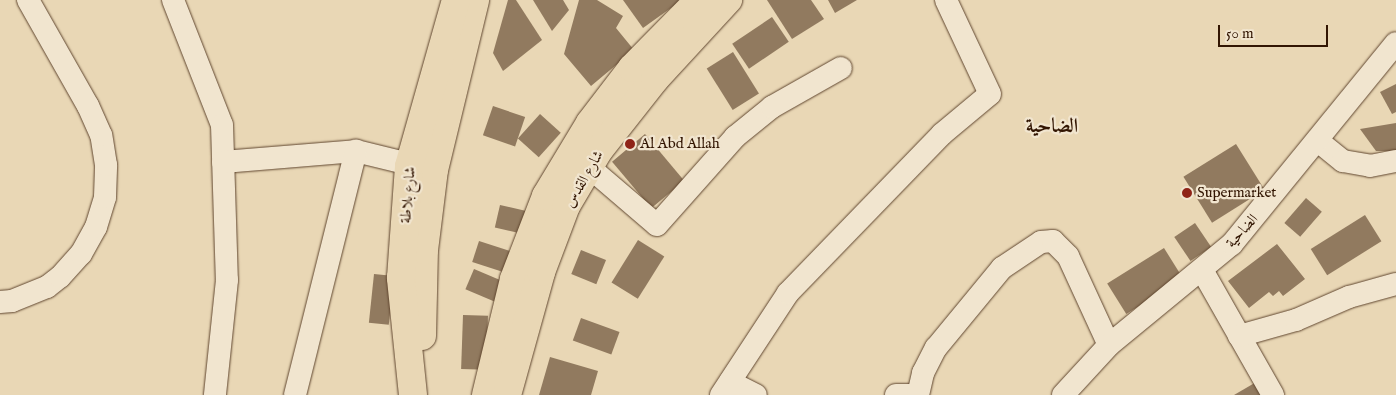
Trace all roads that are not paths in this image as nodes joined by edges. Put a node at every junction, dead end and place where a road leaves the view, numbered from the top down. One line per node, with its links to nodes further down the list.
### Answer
1 (28, 0): 18 (street)
2 (173, 0): 13 (street)
3 (456, 0): 15 (main road, شارع بلاطة)
4 (475, 0): 15 (main road, شارع بلاطة)
5 (699, 0): 26 (main road, شارع القدس)
6 (728, 0): 14 (main road, شارع القدس)
7 (946, 0): 21 (street)
8 (1396, 43): 10 (street, الضاحية)
9 (841, 68): 14 (street)
10 (1318, 141): 12 (street); 16 (street, الضاحية)
11 (356, 151): 13 (street); 15 (street); 23 (street)
12 (1396, 161)
13 (224, 162): 22 (street)
14 (589, 167): 27 (main road, شارع القدس)
15 (422, 168): 24 (main road, شارع بلاطة); 25 (main road, شارع بلاطة)
16 (1202, 270): 19 (street); 20 (street, الضاحية)
17 (1396, 284): 19 (street)
18 (0, 302)
19 (1239, 336): 33 (street)
20 (1109, 345): 31 (street); 32 (street, الضاحية)
21 (726, 388): 28 (street)
22 (216, 395)
23 (295, 395)
24 (413, 395)
25 (430, 395)
26 (486, 395)
27 (507, 395)
28 (756, 395)
29 (896, 395): 30 (street)
30 (911, 395)
31 (918, 395)
32 (1062, 395)
33 (1273, 395)

